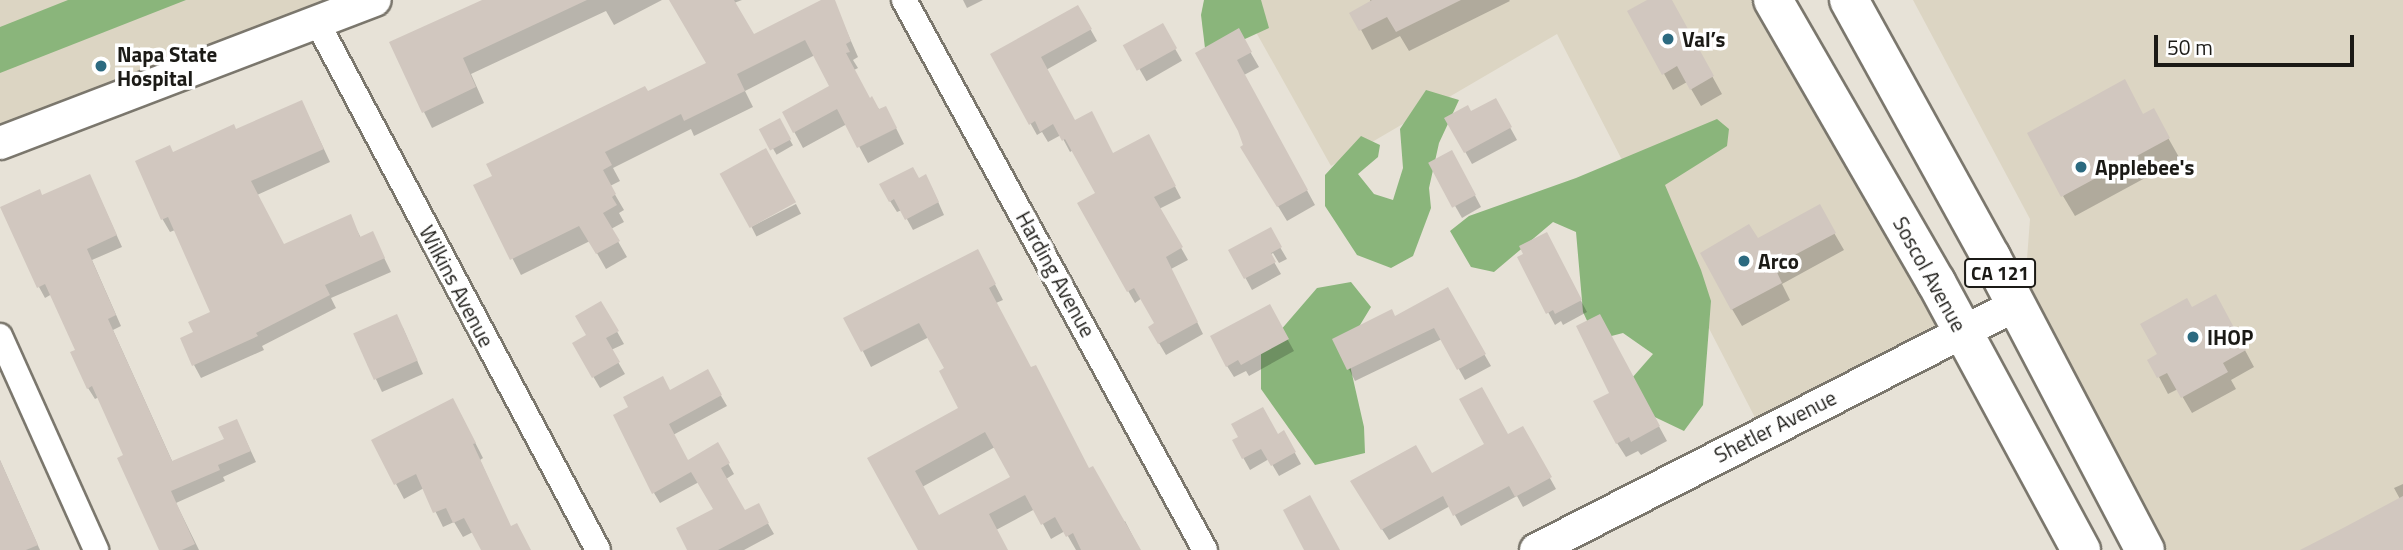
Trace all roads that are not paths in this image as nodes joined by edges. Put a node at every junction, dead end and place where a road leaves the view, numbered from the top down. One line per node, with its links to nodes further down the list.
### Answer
1 (375, 0): 5 (street)
2 (904, 0): 12 (street, Harding Avenue)
3 (1773, 0): 8 (main road, Soscol Avenue / CA 121)
4 (1849, 0): 7 (main road, CA 121)
5 (317, 22): 6 (street); 11 (street, Wilkins Avenue)
6 (0, 143)
7 (2016, 305): 8 (street, Shetler Avenue); 15 (main road, CA 121)
8 (1962, 332): 13 (street, Shetler Avenue); 14 (main road, Soscol Avenue / CA 121)
9 (0, 335): 10 (street)
10 (96, 550)
11 (597, 550)
12 (1205, 550)
13 (1536, 550)
14 (2081, 550)
15 (2145, 550)

